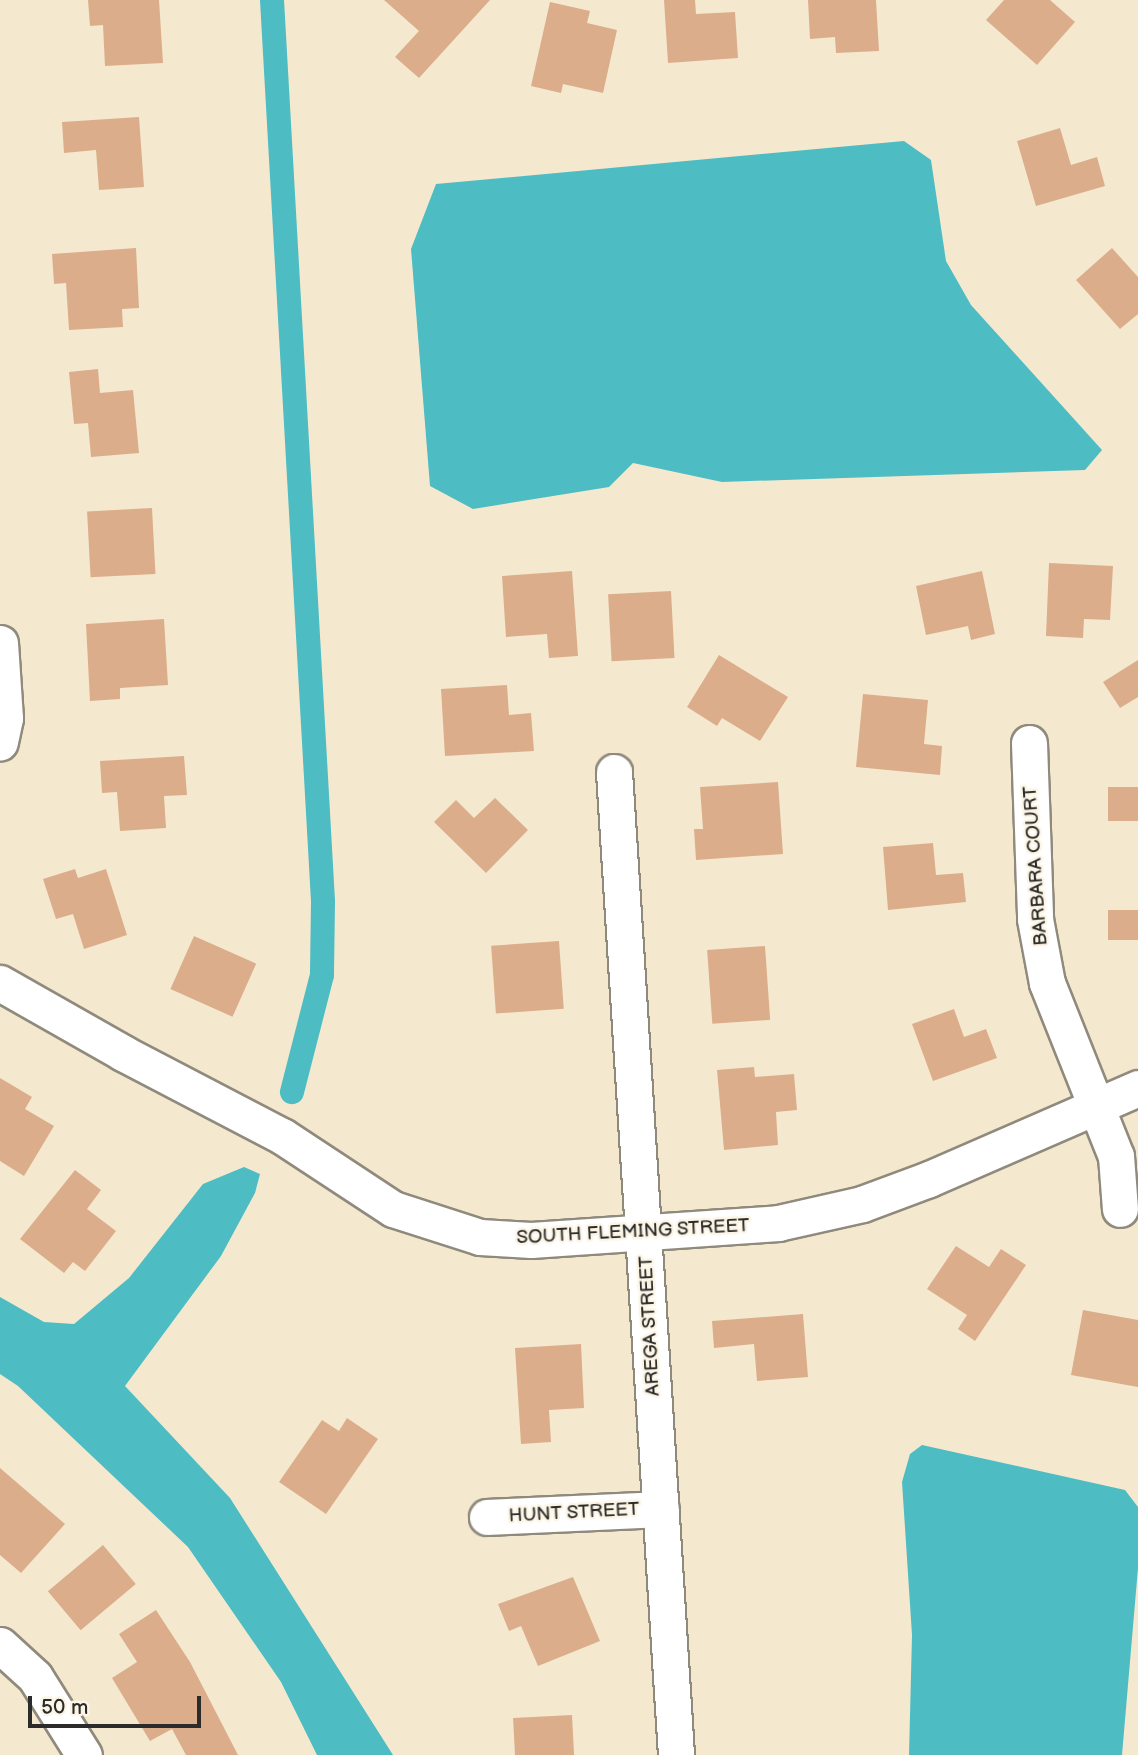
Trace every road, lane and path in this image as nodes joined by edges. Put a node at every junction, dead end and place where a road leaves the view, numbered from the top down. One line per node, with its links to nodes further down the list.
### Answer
1 (0, 643): 2 (street)
2 (0, 742)
3 (1029, 743): 7 (street, BARBARA COURT)
4 (614, 772): 9 (street, AREGA STREET)
5 (0, 983): 9 (street, SOUTH FLEMING STREET)
6 (1138, 1088): 7 (street, SOUTH FLEMING STREET)
7 (1096, 1105): 8 (street, BARBARA COURT); 9 (street, SOUTH FLEMING STREET)
8 (1120, 1209)
9 (644, 1235): 10 (street, AREGA STREET)
10 (661, 1509): 11 (street, HUNT STREET); 14 (street, AREGA STREET)
11 (487, 1517)
12 (0, 1645): 13 (street)
13 (84, 1755)
14 (676, 1755)

